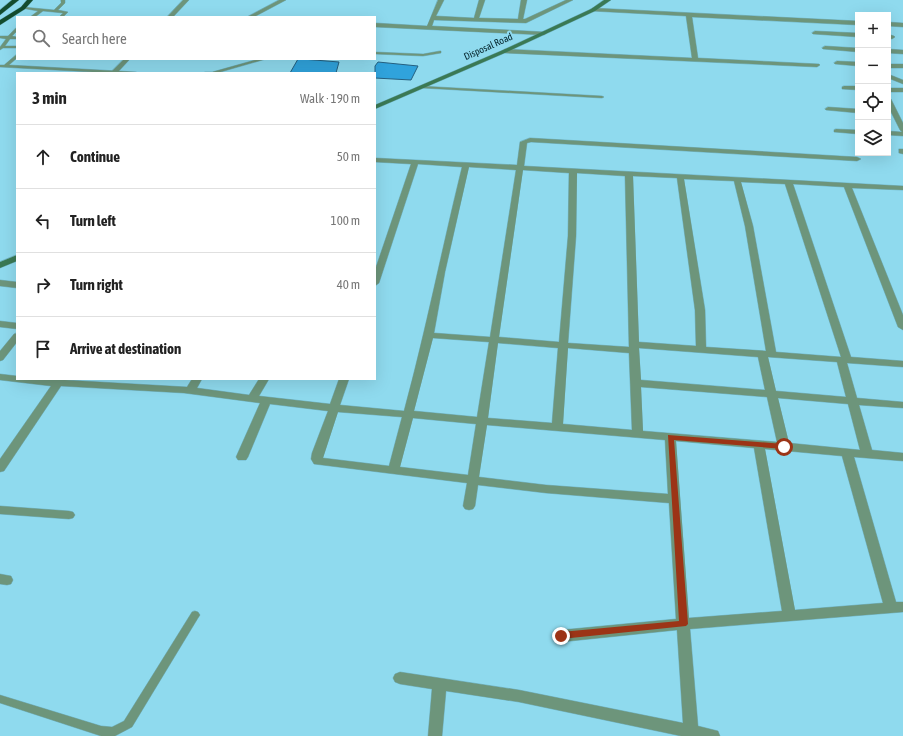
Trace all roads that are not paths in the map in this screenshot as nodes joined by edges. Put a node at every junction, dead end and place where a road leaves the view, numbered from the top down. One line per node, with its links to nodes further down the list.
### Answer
1 (16, 0): 15 (highway)
2 (30, 0): 11 (highway)
3 (63, 0): 13 (lane)
4 (186, 0): 19 (street)
5 (283, 0): 20 (street)
6 (441, 0): 21 (street)
7 (482, 0): 22 (street)
8 (524, 0): 23 (street)
9 (570, 0): 23 (street)
10 (608, 0): 14 (street, Disposal Road)
11 (23, 8): 12 (lane); 25 (highway)
12 (43, 8): 13 (lane); 17 (lane)
13 (56, 10): 18 (lane)
14 (593, 10): 16 (street); 32 (street, Disposal Road)
15 (0, 13)
16 (689, 15): 24 (street); 49 (street)
17 (33, 16)
18 (62, 16)
19 (170, 16)
20 (252, 16)
21 (432, 18): 22 (street); 30 (street)
22 (476, 20): 23 (street)
23 (520, 21)
24 (846, 22): 26 (street); 34 (street)
25 (0, 23)
26 (855, 23)
27 (891, 24): 29 (street)
28 (376, 25): 30 (street)
29 (903, 25)
30 (429, 28): 32 (street)
31 (16, 30): 37 (lane)
32 (544, 32): 43 (street, Disposal Road)
33 (815, 33): 35 (street)
34 (855, 34)
35 (855, 35)
36 (0, 37): 37 (lane)
37 (10, 38): 38 (lane); 40 (lane)
38 (16, 38)
39 (16, 47): 40 (lane)
40 (1, 48)
41 (825, 48): 42 (street)
42 (855, 50)
43 (505, 51): 49 (street); 62 (street, Disposal Road)
44 (891, 51): 46 (street)
45 (440, 52): 47 (lane)
46 (902, 52)
47 (376, 53)
48 (16, 57): 55 (lane)
49 (695, 59): 54 (street)
50 (126, 60): 58 (street)
51 (260, 60): 59 (lane)
52 (837, 63): 53 (street)
53 (855, 64)
54 (816, 65)
55 (2, 66): 58 (lane)
56 (891, 66): 57 (street)
57 (903, 66)
58 (114, 72)
59 (217, 72)
60 (891, 77): 61 (street)
61 (903, 82)
62 (422, 87): 67 (lane); 68 (street, Disposal Road)
63 (844, 88): 64 (street)
64 (855, 88)
65 (891, 90): 66 (street)
66 (903, 90)
67 (602, 97)
68 (376, 107)
69 (828, 109): 70 (street)
70 (855, 111)
71 (895, 112): 73 (street)
72 (836, 130): 74 (street)
73 (903, 130)
74 (855, 132)
75 (891, 133): 76 (street)
76 (903, 134)
77 (857, 159): 81 (street)
78 (376, 160): 79 (street)
79 (415, 162): 80 (street); 91 (street)
80 (466, 164): 81 (street); 97 (street)
81 (520, 167): 82 (street); 99 (street)
82 (572, 170): 83 (street); 100 (street)
83 (629, 174): 84 (street); 101 (street)
84 (680, 176): 85 (street); 102 (street)
85 (737, 180): 86 (street); 103 (street)
86 (788, 182): 87 (street); 105 (street)
87 (847, 185): 88 (street); 96 (street)
88 (903, 188)
89 (16, 258): 90 (street)
90 (0, 266)
91 (376, 280)
92 (0, 283): 93 (street)
93 (16, 285)
94 (0, 324): 95 (street)
95 (16, 326)
96 (903, 327)
97 (428, 335): 99 (street); 122 (street)
98 (16, 337): 104 (street)
99 (494, 340): 100 (street); 123 (street)
100 (564, 345): 101 (street); 124 (street)
101 (634, 348): 102 (street); 114 (street)
102 (701, 350): 103 (street)
103 (767, 354): 105 (street); 116 (street)
104 (0, 358)
105 (844, 360): 106 (street); 119 (street)
106 (903, 364)
107 (0, 377): 108 (street)
108 (16, 379)
109 (39, 380): 113 (street)
110 (196, 380): 115 (street)
111 (263, 380): 117 (street)
112 (344, 380): 121 (street)
113 (60, 381): 115 (street); 133 (street)
114 (636, 383): 116 (street); 125 (street)
115 (190, 391): 117 (street)
116 (772, 394): 119 (street); 128 (street)
117 (252, 399): 118 (street)
118 (266, 401): 121 (street); 131 (street)
119 (853, 401): 120 (street); 130 (street)
120 (903, 405)
121 (334, 408): 122 (street); 134 (street)
122 (408, 414): 123 (street); 134 (street)
123 (483, 420): 124 (street); 135 (street)
124 (557, 427): 125 (street)
125 (638, 434): 126 (street)
126 (670, 437): 127 (street); 136 (street)
127 (759, 445): 128 (street); 142 (street)
128 (784, 447): 129 (street)
129 (847, 452): 130 (street); 140 (street)
130 (867, 454): 132 (street)
131 (242, 457)
132 (903, 457)
133 (0, 468)
134 (394, 470): 135 (street)
135 (473, 481): 136 (street); 137 (street)
136 (675, 498): 143 (street)
137 (469, 506)
138 (0, 510): 139 (street)
139 (69, 514)
140 (897, 608): 142 (street)
141 (195, 615): 147 (lane)
142 (789, 615): 143 (street)
143 (683, 624): 144 (street); 148 (street)
144 (561, 636)
145 (400, 678): 146 (street)
146 (439, 684): 148 (street); 149 (street)
147 (0, 699)
148 (691, 734): 150 (street)
149 (435, 736)
150 (713, 736)

